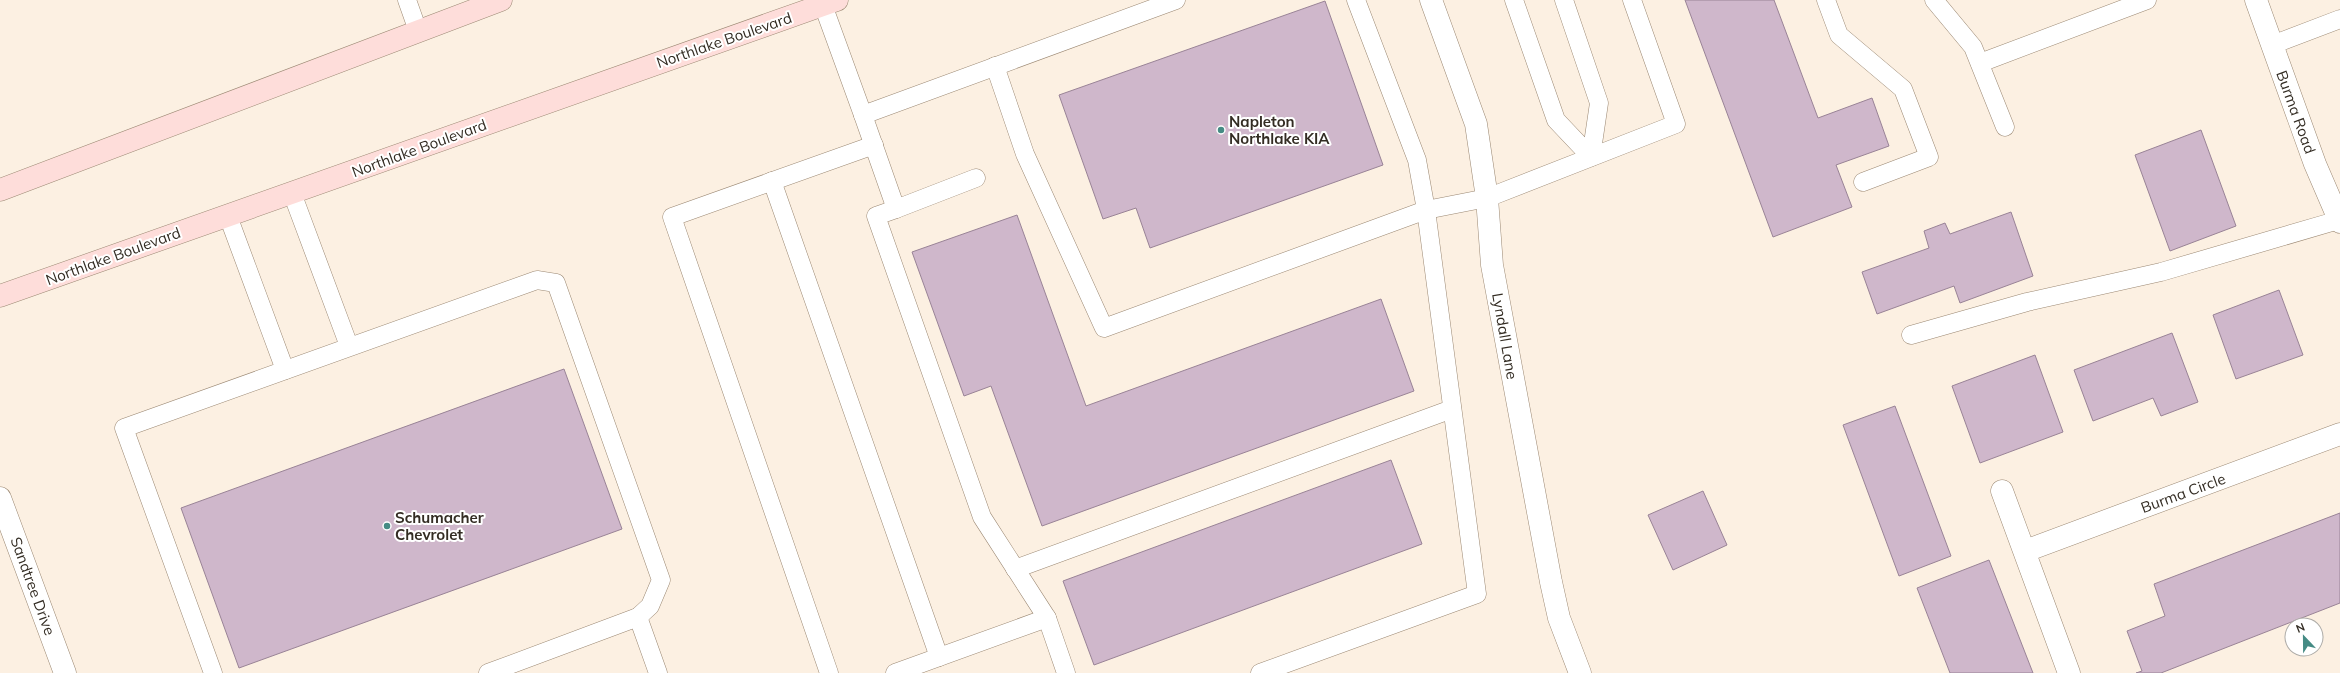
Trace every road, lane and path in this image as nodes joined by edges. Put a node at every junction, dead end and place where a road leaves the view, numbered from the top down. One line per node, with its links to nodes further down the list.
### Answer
1 (407, 0): 15 (lane)
2 (501, 0): 15 (main road)
3 (1176, 0): 18 (lane)
4 (1356, 0): 30 (lane)
5 (1432, 0): 28 (street, Lyndall Lane)
6 (1514, 0): 22 (lane)
7 (1564, 0): 22 (lane)
8 (1632, 0): 22 (lane)
9 (1826, 0): 25 (lane)
10 (1934, 0): 17 (lane)
11 (2147, 0): 17 (lane)
12 (2256, 0): 16 (street, Burma Road)
13 (830, 3): 19 (lane); 27 (main road, Northlake Boulevard)
14 (2340, 19): 16 (lane)
15 (418, 31): 26 (main road)
16 (2272, 45): 32 (street, Burma Road)
17 (1980, 63): 20 (lane)
18 (995, 66): 19 (lane); 30 (lane)
19 (863, 114): 21 (lane)
20 (2005, 127)
21 (874, 145): 24 (lane); 29 (lane)
22 (1591, 157): 28 (lane)
23 (976, 178): 29 (lane)
24 (772, 181): 45 (lane); 50 (lane)
25 (1863, 182)
26 (0, 190)
27 (292, 193): 31 (main road, Northlake Boulevard); 35 (lane)
28 (1487, 198): 30 (lane); 54 (street, Lyndall Lane)
29 (896, 209): 42 (lane)
30 (1426, 210): 37 (lane)
31 (228, 216): 33 (main road, Northlake Boulevard); 36 (lane)
32 (2339, 221): 34 (lane)
33 (0, 296)
34 (1910, 336)
35 (348, 346): 36 (lane); 43 (lane)
36 (286, 370): 47 (lane)
37 (1452, 409): 42 (lane); 53 (lane)
38 (2340, 434): 41 (street, Burma Circle)
39 (2002, 491): 41 (street)
40 (0, 498): 46 (street, Sandtree Drive)
41 (2025, 551): 55 (street)
42 (1015, 569): 44 (lane)
43 (638, 617): 48 (lane); 49 (lane)
44 (1047, 618): 45 (lane); 52 (lane)
45 (939, 657): 51 (lane)
46 (65, 673)
47 (213, 673)
48 (488, 673)
49 (658, 673)
50 (829, 673)
51 (895, 673)
52 (1066, 673)
53 (1260, 673)
54 (1580, 673)
55 (2069, 673)

